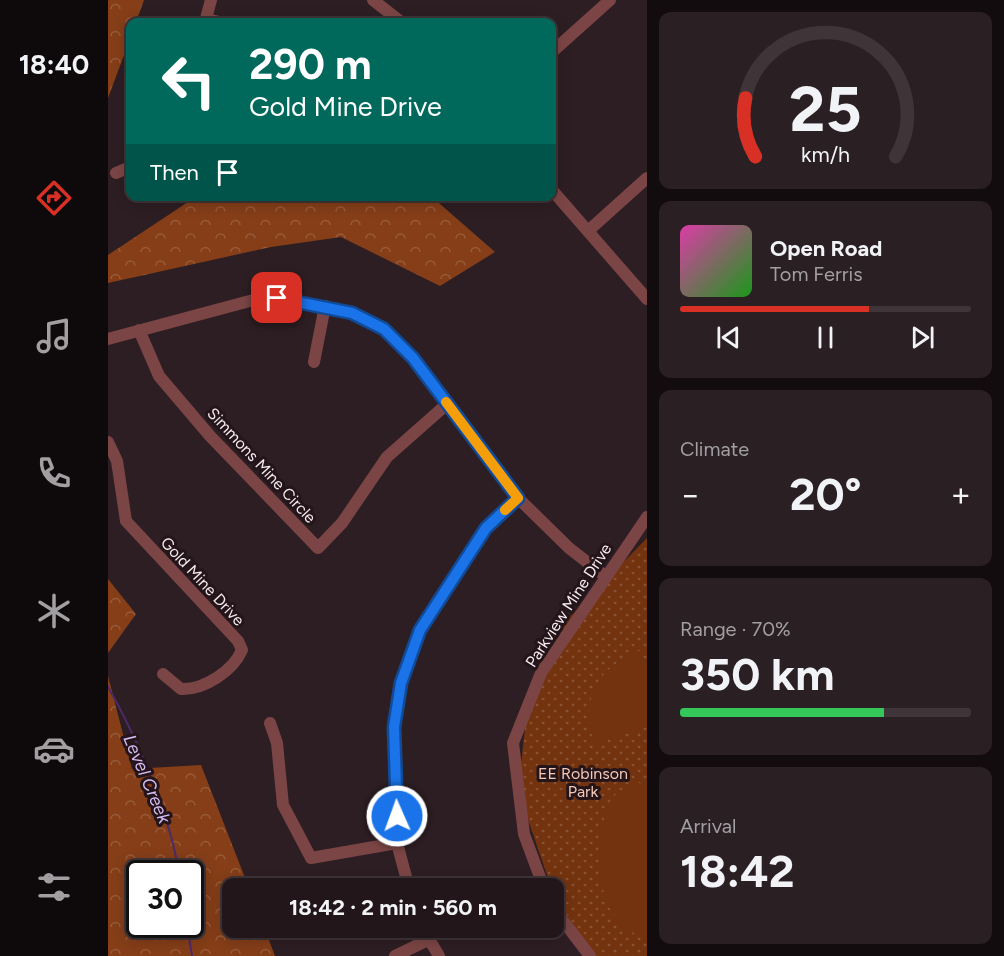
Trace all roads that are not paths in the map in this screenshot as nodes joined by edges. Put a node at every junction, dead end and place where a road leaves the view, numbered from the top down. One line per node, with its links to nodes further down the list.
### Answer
1 (211, 0): 4 (street)
2 (374, 0): 5 (street)
3 (610, 0): 6 (street)
4 (207, 18)
5 (396, 18)
6 (556, 48)
7 (126, 169): 8 (street)
8 (116, 173)
9 (647, 178): 11 (street)
10 (556, 195): 11 (street)
11 (588, 231): 12 (street)
12 (647, 299)
13 (325, 306): 14 (street); 16 (street); 17 (street)
14 (139, 330): 15 (street); 17 (street, Simmons Mine Circle)
15 (108, 339)
16 (314, 362)
17 (447, 404): 19 (street)
18 (108, 442): 22 (street, Gold Mine Drive)
19 (518, 498): 21 (street); 24 (street)
20 (647, 517): 21 (street, Parkview Mine Drive)
21 (605, 576): 26 (street, Parkview Mine Drive)
22 (163, 674)
23 (270, 723): 24 (street)
24 (397, 843): 25 (street)
25 (406, 878)
26 (540, 878)
27 (564, 922): 31 (street)
28 (428, 940): 29 (street); 30 (street)
29 (395, 956)
30 (439, 956)
31 (590, 956)

